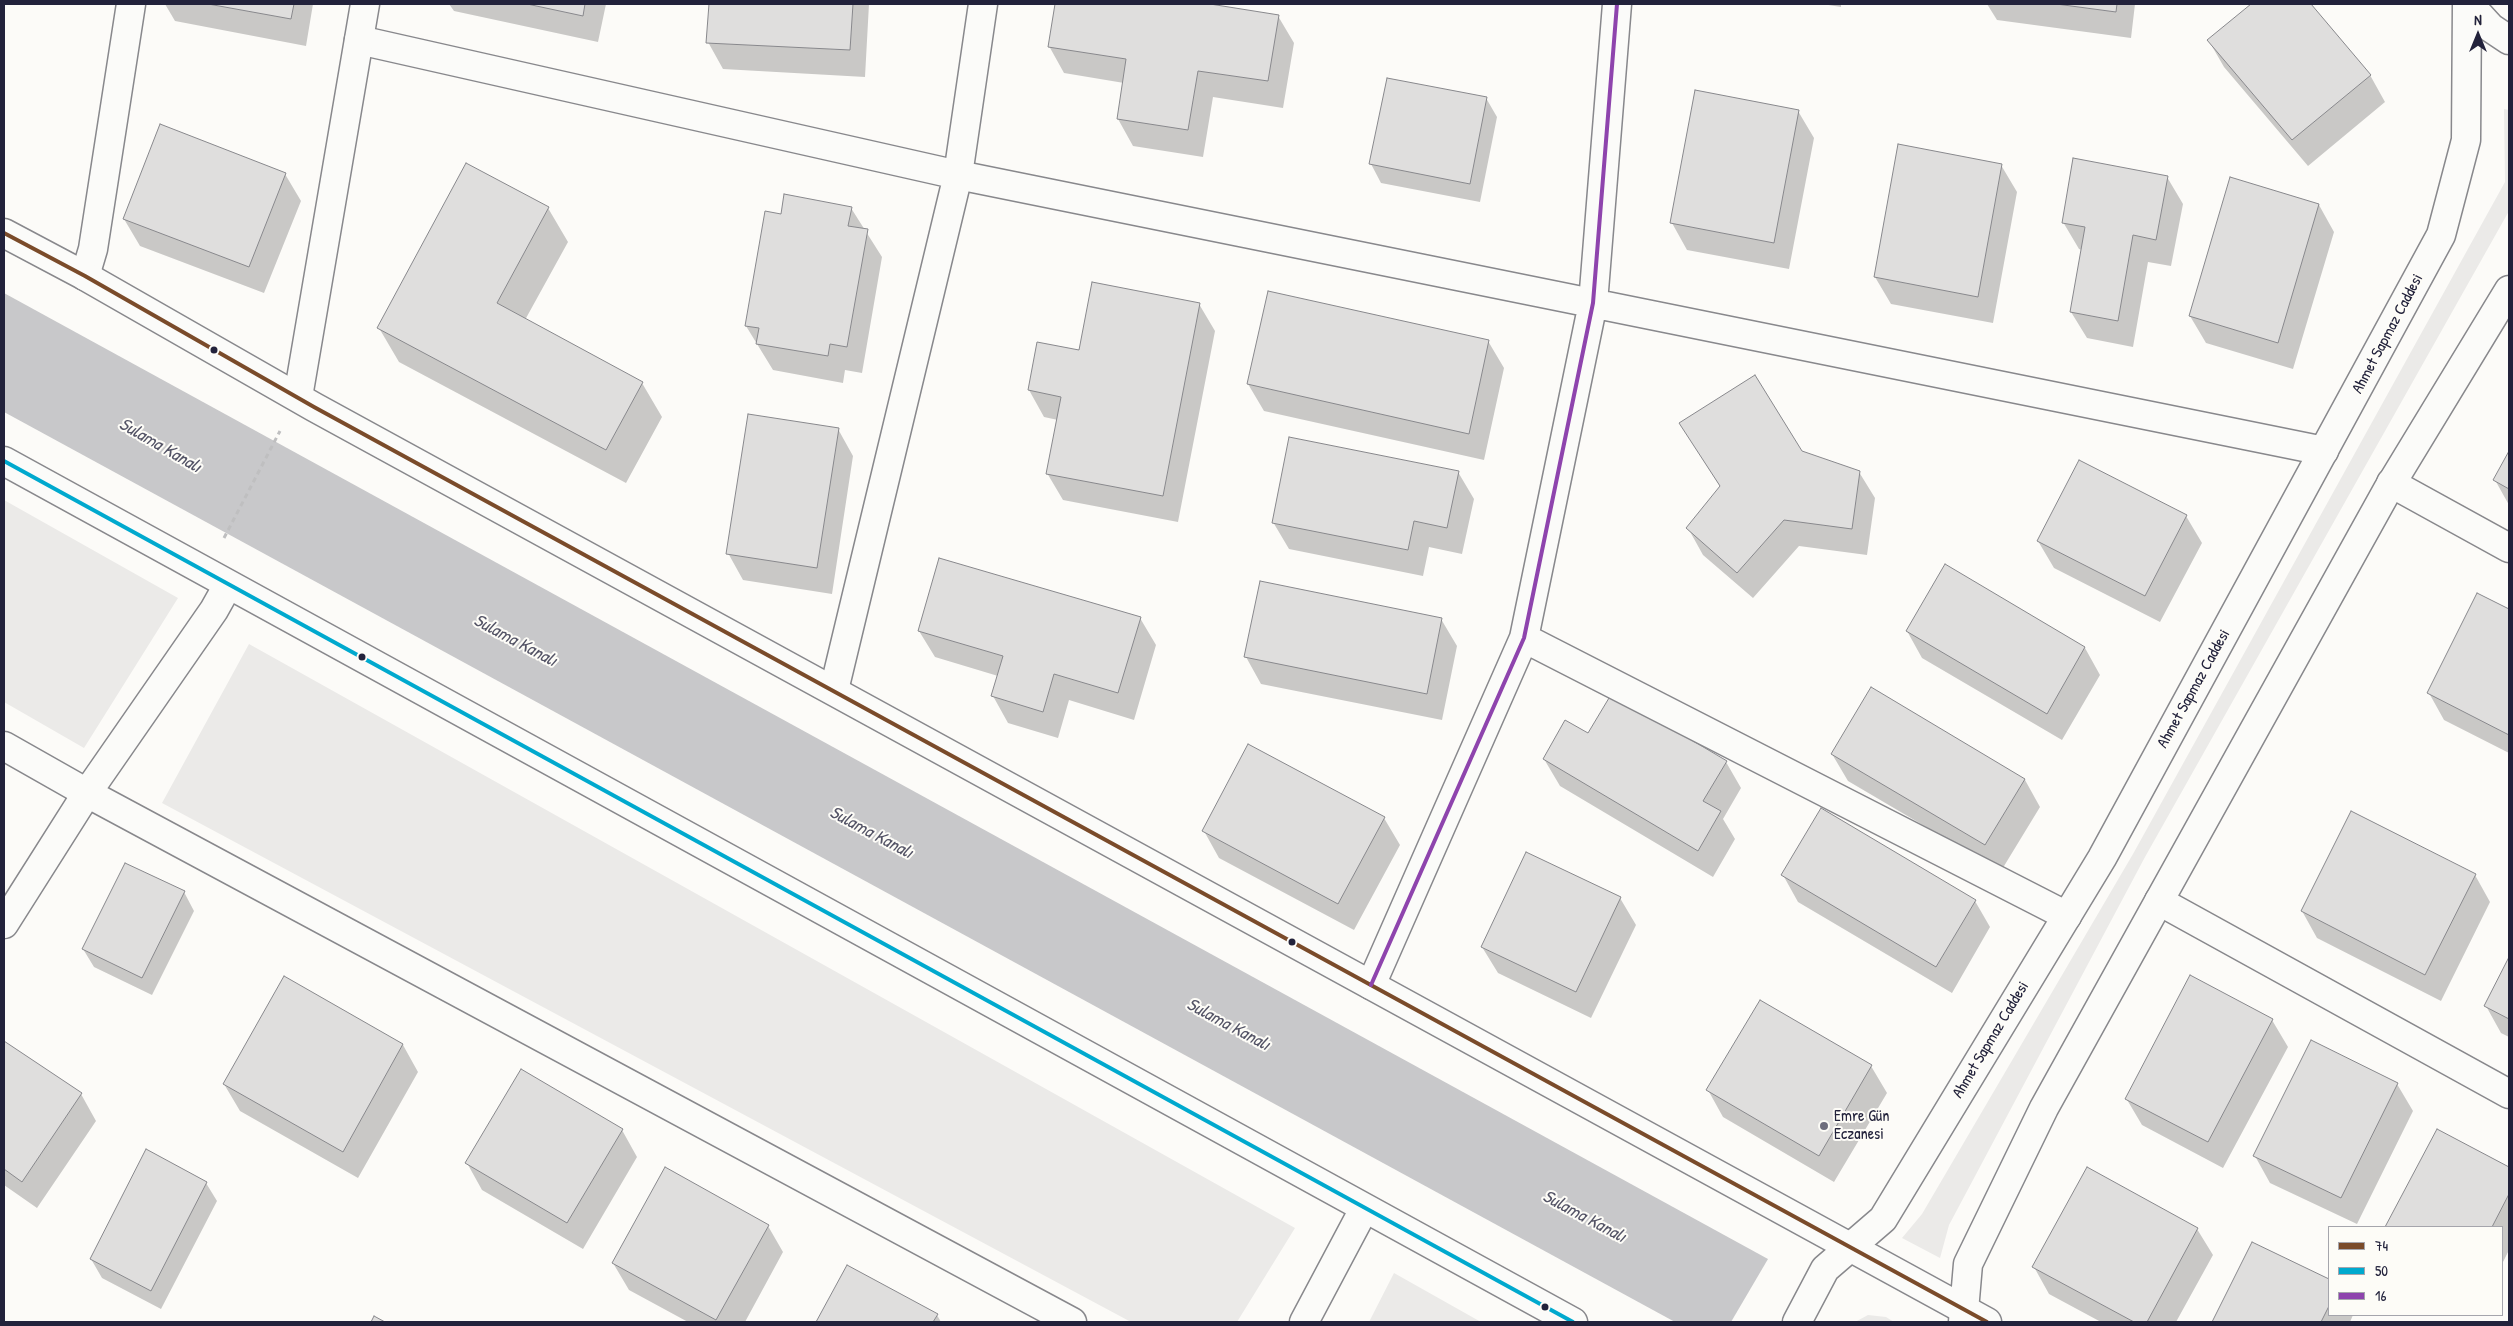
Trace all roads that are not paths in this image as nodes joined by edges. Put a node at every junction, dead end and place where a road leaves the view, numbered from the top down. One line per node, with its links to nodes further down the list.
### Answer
1 (131, 4): 10 (street)
2 (365, 4): 6 (street)
3 (983, 4): 8 (street)
4 (1617, 4): 12 (street)
5 (2468, 4): 7 (street); 14 (street, Ahmet Sapmaz Caddesi)
6 (359, 40): 8 (street); 13 (street)
7 (2509, 40)
8 (958, 175): 12 (street); 20 (street)
9 (4, 233): 10 (street)
10 (85, 276): 13 (street)
11 (2509, 290): 16 (street)
12 (1593, 304): 14 (street); 19 (street)
13 (298, 397): 20 (street)
14 (2324, 451): 24 (street, Ahmet Sapmaz Caddesi)
15 (4, 461): 18 (street)
16 (2392, 483): 17 (street); 23 (street)
17 (2509, 548)
18 (228, 585): 22 (street); 28 (street)
19 (1524, 638): 24 (street); 26 (street)
20 (834, 690): 26 (street)
21 (4, 746): 22 (street)
22 (87, 793): 25 (street); 31 (street)
23 (2159, 900): 27 (street); 30 (street)
24 (2067, 916): 29 (street, Ahmet Sapmaz Caddesi)
25 (4, 924)
26 (1370, 985): 29 (street)
27 (2509, 1094)
28 (1364, 1209): 32 (street); 33 (street)
29 (1850, 1247): 30 (street); 34 (street, Ahmet Sapmaz Caddesi)
30 (1971, 1318)
31 (1072, 1322)
32 (1304, 1322)
33 (1573, 1322)
34 (1797, 1322)

